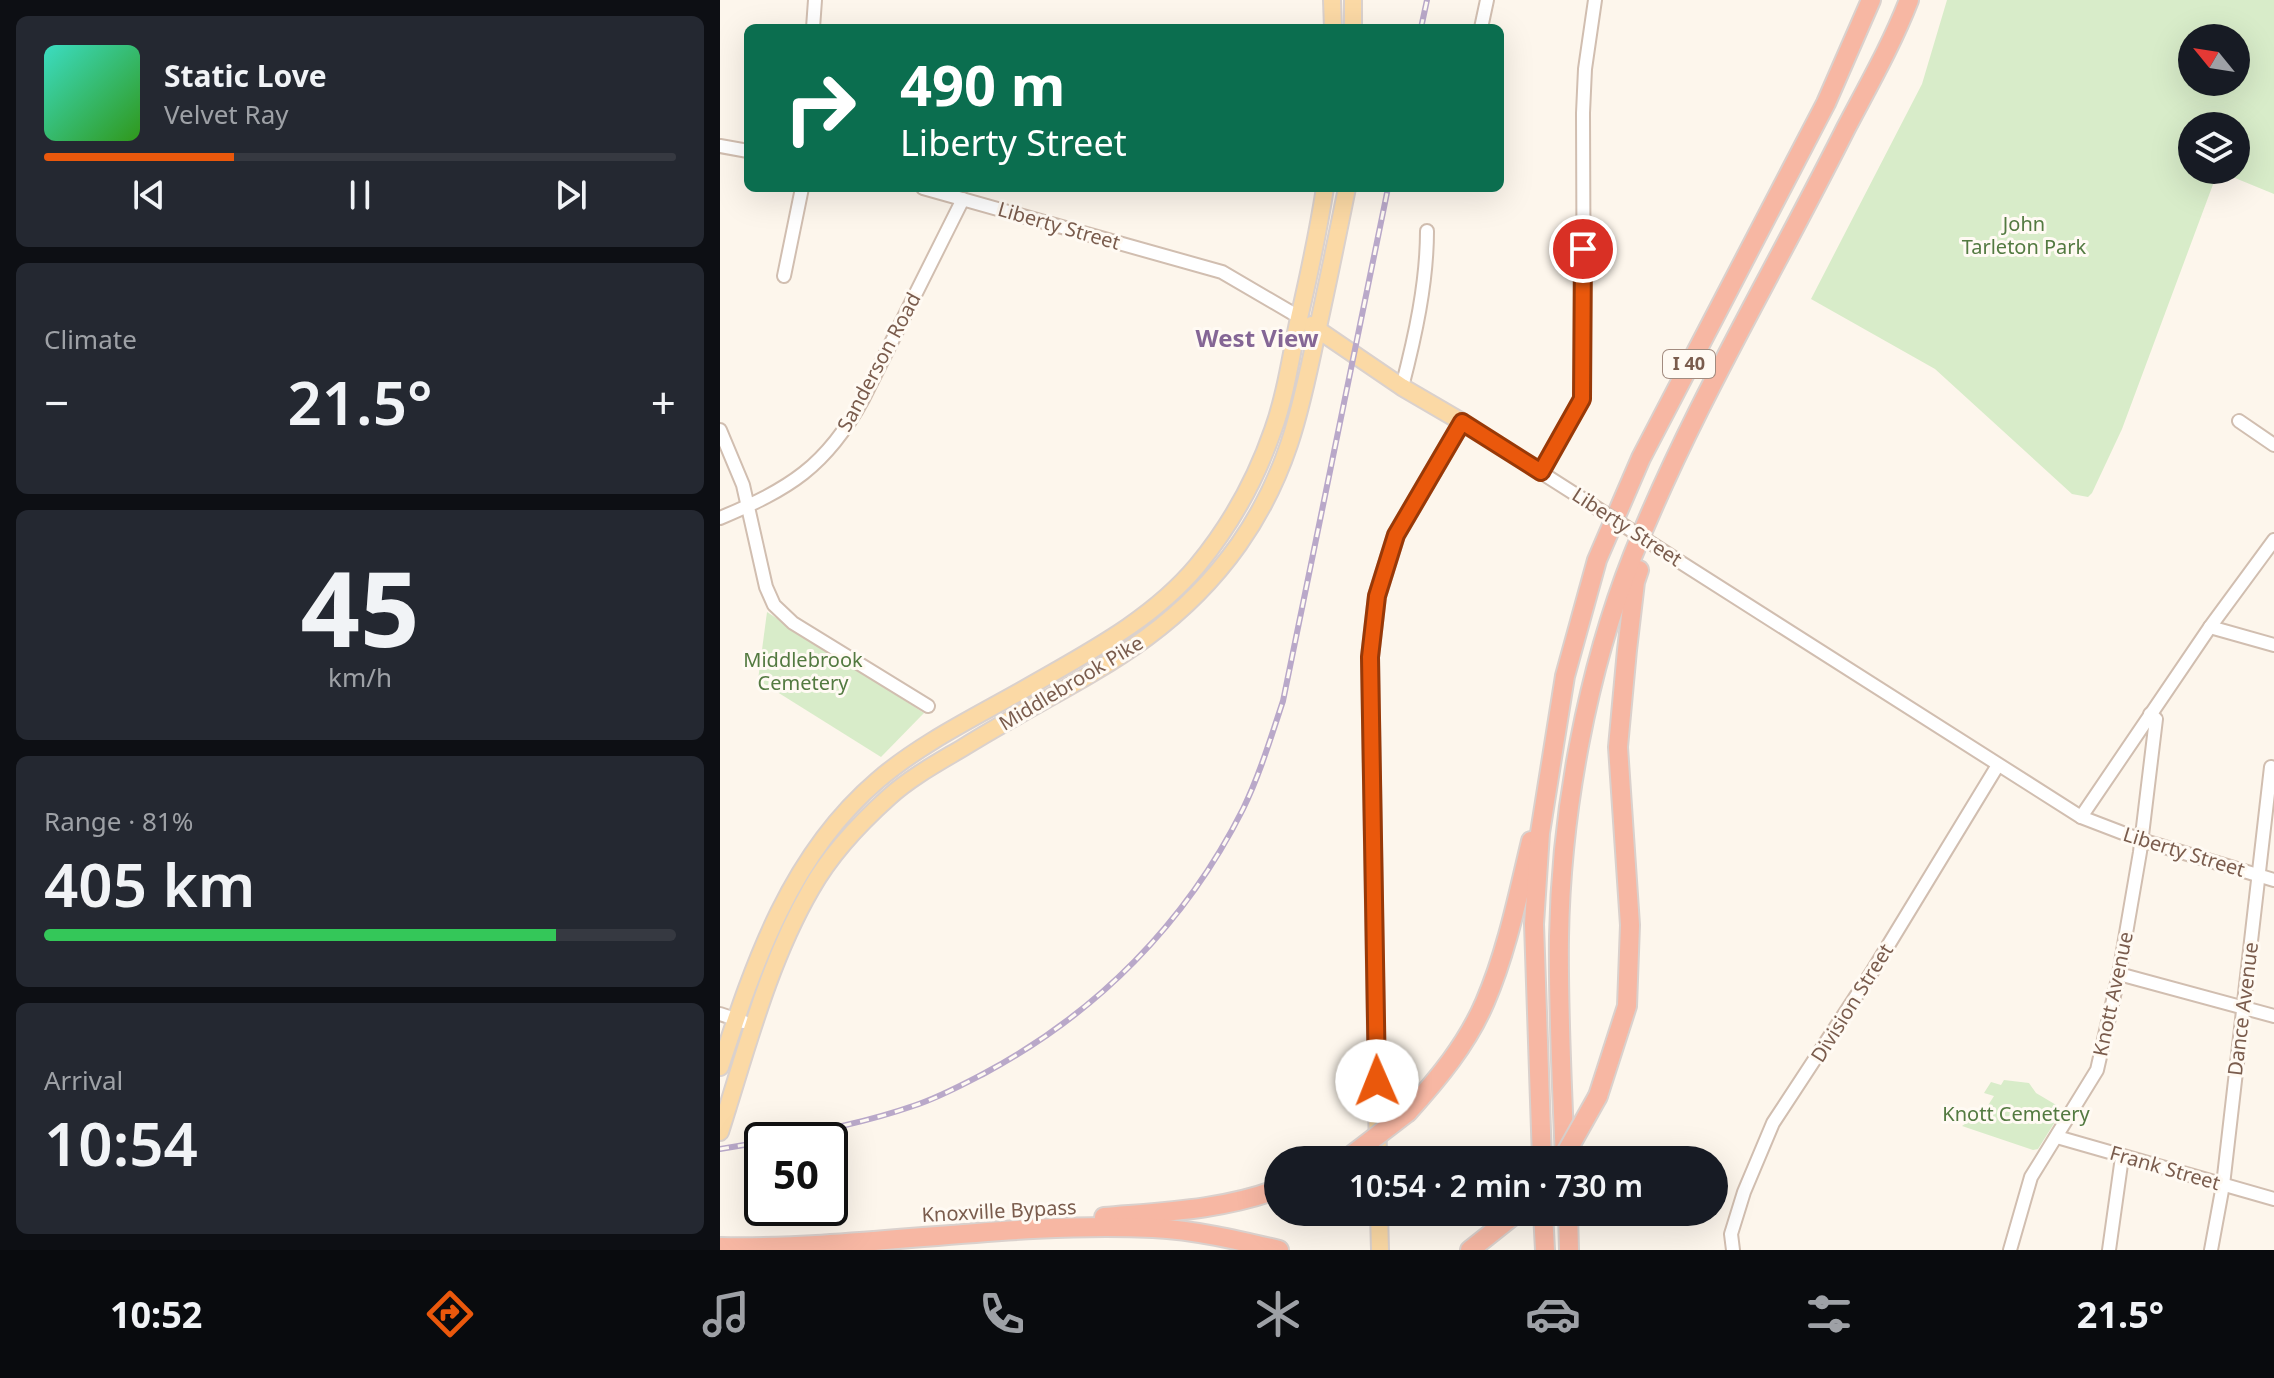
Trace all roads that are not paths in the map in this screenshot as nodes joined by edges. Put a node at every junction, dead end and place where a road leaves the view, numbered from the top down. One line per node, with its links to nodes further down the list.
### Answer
1 (815, 0): 8 (street)
2 (1332, 0): 9 (main road)
3 (1353, 0): 10 (main road)
4 (1487, 0): 11 (street)
5 (1595, 0): 29 (street)
6 (1871, 0): 37 (highway, I 40)
7 (1909, 0): 28 (highway, I 40)
8 (813, 24)
9 (1333, 24)
10 (1353, 24)
11 (1482, 24)
12 (720, 146): 13 (street)
13 (744, 150)
14 (801, 192): 20 (street)
15 (938, 192): 18 (street, Liberty Street)
16 (1324, 192): 21 (main road, Middlebrook Pike)
17 (1346, 192): 22 (main road, Middlebrook Pike)
18 (963, 199): 21 (street, Liberty Street); 30 (street, Sanderson Road)
19 (1427, 231): 23 (street)
20 (784, 276)
21 (1299, 317): 22 (main road, Liberty Street); 47 (main road, Middlebrook Pike)
22 (1318, 330): 23 (main road, Liberty Street); 48 (main road, Middlebrook Pike)
23 (1402, 387): 25 (main road, Liberty Street)
24 (2239, 421): 27 (street)
25 (1462, 422): 29 (street, Liberty Street); 55 (main road)
26 (720, 430): 30 (street)
27 (2274, 445)
28 (1674, 463): 57 (highway, I 40); 58 (highway, bridge)
29 (1541, 472): 38 (street, Liberty Street, bridge)
30 (748, 507): 31 (street, Sanderson Road); 35 (street)
31 (720, 518)
32 (2274, 540): 33 (street)
33 (2210, 627): 34 (street); 36 (street)
34 (2274, 645)
35 (928, 706)
36 (2153, 716): 40 (street); 41 (street, Knott Avenue)
37 (1553, 745): 54 (highway, bridge); 56 (highway, I 40)
38 (1998, 765): 40 (street, Liberty Street); 74 (street, Division Street)
39 (2271, 767): 42 (street, Dance Avenue)
40 (2081, 817): 41 (street, Liberty Street)
41 (2141, 840): 42 (street, Liberty Street); 44 (street, Knott Avenue)
42 (2259, 875): 43 (street, Liberty Street); 45 (street, Dance Avenue)
43 (2274, 880)
44 (2119, 974): 45 (street); 53 (street, Knott Avenue)
45 (2243, 1006): 46 (street); 60 (street, Dance Avenue)
46 (2274, 1016)
47 (728, 1017): 48 (street); 49 (main road, Middlebrook Pike)
48 (754, 1026): 50 (main road, Middlebrook Pike)
49 (724, 1037): 50 (street); 51 (main road, Middlebrook Pike)
50 (748, 1046): 52 (main road, Middlebrook Pike)
51 (720, 1067)
52 (720, 1132)
53 (2057, 1137): 59 (street, Frank Street); 75 (street, Knott Avenue)
54 (1363, 1146)
55 (1378, 1146)
56 (1542, 1146)
57 (1563, 1146)
58 (1571, 1146)
59 (2122, 1157): 60 (street, Frank Street); 76 (street)
60 (2223, 1185): 62 (street, Frank Street); 77 (street, Dance Avenue)
61 (1264, 1195): 67 (highway)
62 (2274, 1199)
63 (1379, 1226): 70 (main road)
64 (1501, 1226): 71 (highway)
65 (1544, 1226): 72 (highway)
66 (1568, 1226): 73 (highway)
67 (1010, 1230): 68 (highway, Knoxville Bypass); 69 (highway, Knoxville Bypass)
68 (720, 1247)
69 (1279, 1250)
70 (1380, 1250)
71 (1470, 1250)
72 (1545, 1250)
73 (1569, 1250)
74 (1733, 1250)
75 (2010, 1250)
76 (2109, 1250)
77 (2211, 1250)

